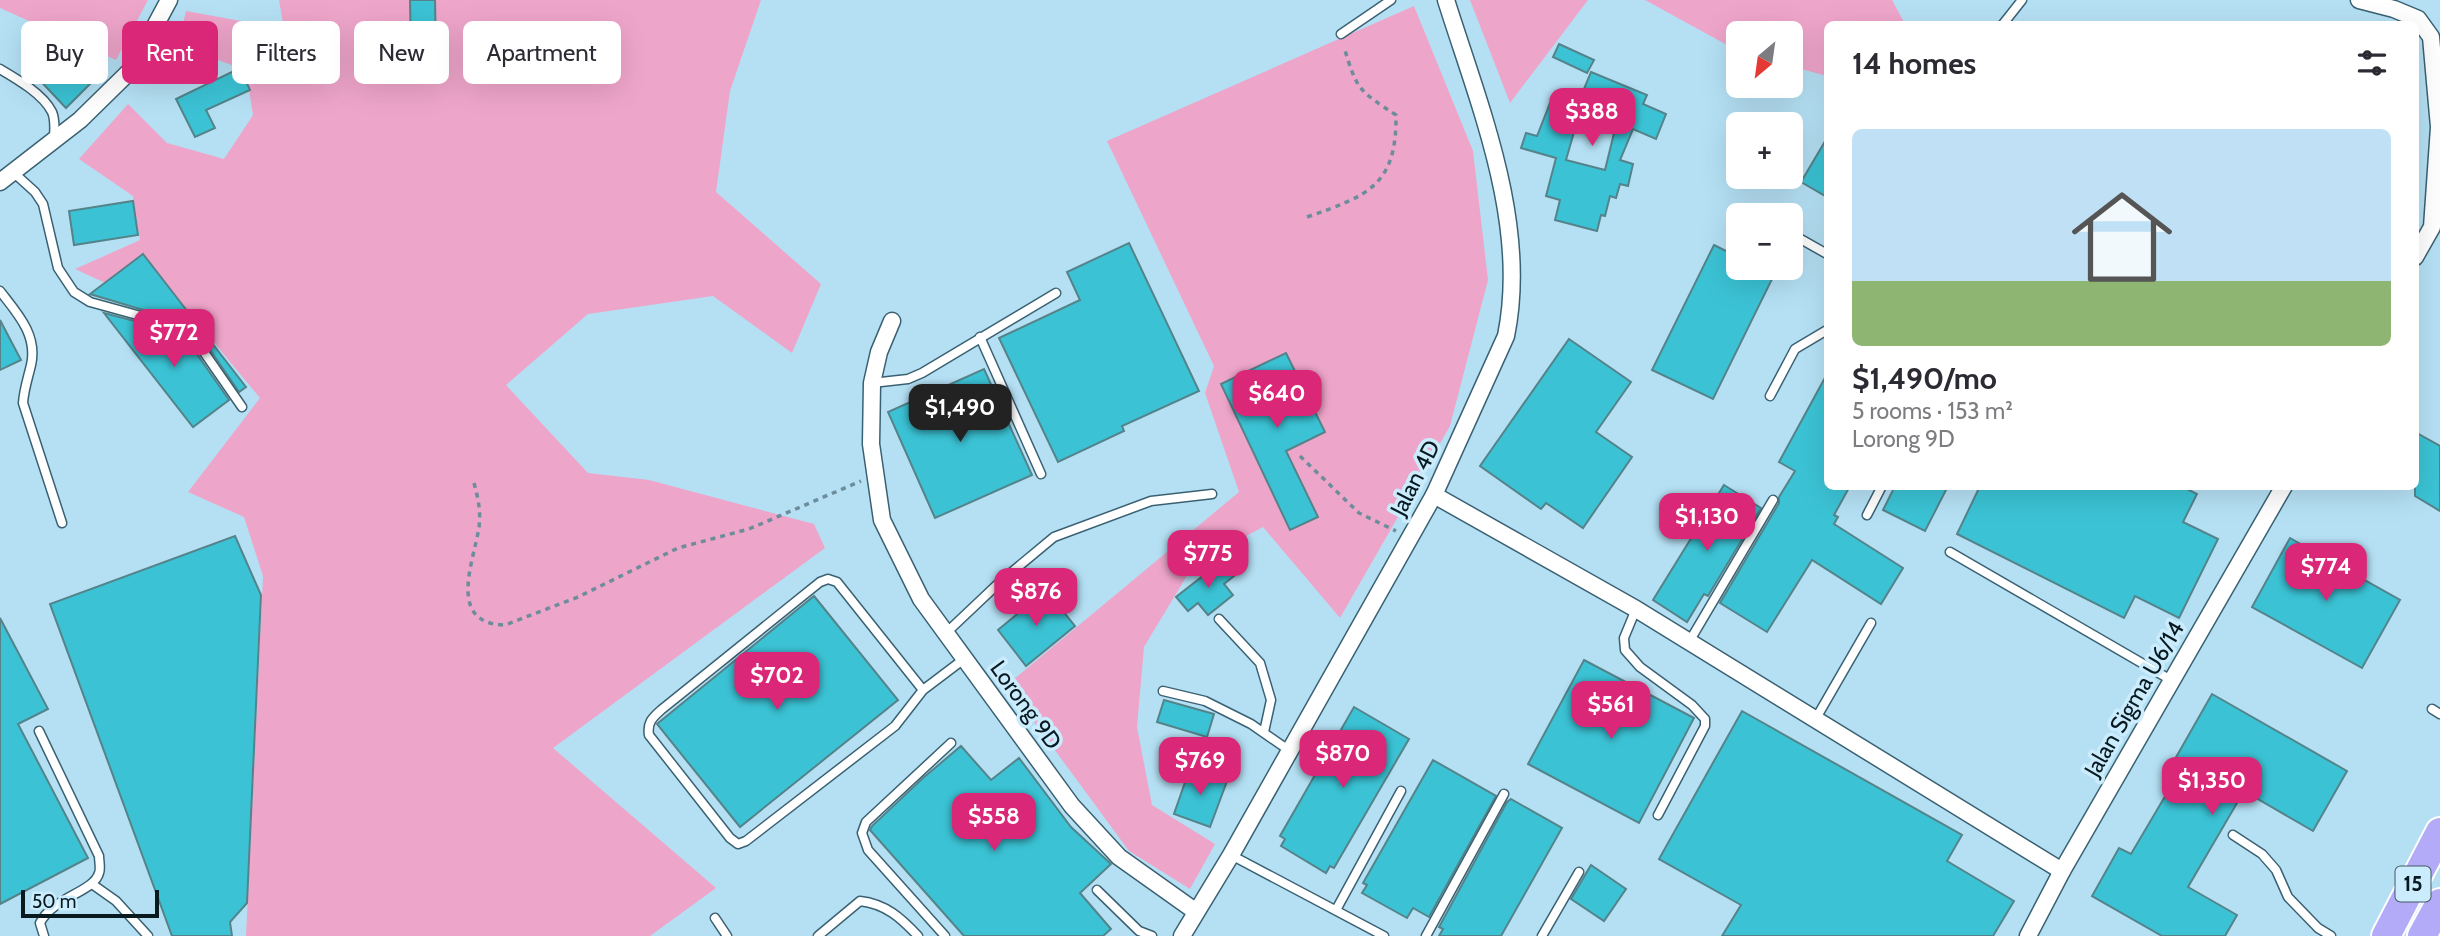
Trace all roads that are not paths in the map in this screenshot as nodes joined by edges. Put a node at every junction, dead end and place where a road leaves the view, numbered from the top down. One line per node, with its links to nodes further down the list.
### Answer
1 (169, 0): 9 (street)
2 (1391, 0): 7 (lane)
3 (1446, 0): 26 (street, Jalan 4D)
4 (2022, 0): 6 (lane)
5 (2359, 0): 12 (street)
6 (2005, 21)
7 (1341, 34)
8 (0, 69): 9 (lane)
9 (54, 140): 10 (street)
10 (6, 177): 21 (lane)
11 (1803, 240): 13 (lane)
12 (2419, 250)
13 (1824, 252)
14 (0, 291): 29 (lane)
15 (1056, 293): 18 (lane)
16 (892, 321): 19 (street, Lorong 9D)
17 (1824, 332): 20 (lane)
18 (979, 337): 19 (lane); 22 (lane)
19 (872, 383): 34 (street, Lorong 9D)
20 (1770, 396)
21 (242, 407)
22 (1041, 474)
23 (1880, 490): 28 (lane)
24 (2282, 490): 37 (street, Jalan Sigma U6/14)
25 (1212, 494): 34 (lane)
26 (1434, 495): 31 (street); 44 (street, Jalan 4D)
27 (1773, 500): 35 (lane)
28 (1867, 515)
29 (62, 523)
30 (1950, 552): 37 (lane)
31 (1636, 609): 35 (street); 47 (lane)
32 (1219, 620): 42 (lane)
33 (1871, 623): 40 (lane)
34 (946, 633): 36 (street, Lorong 9D)
35 (1689, 642): 40 (street)
36 (964, 659): 38 (lane); 57 (street, Lorong 9D)
37 (2171, 680): 51 (street, Jalan Sigma U6/14)
38 (923, 690): 38 (lane)
39 (1163, 691): 42 (lane)
40 (1815, 720): 51 (street)
41 (39, 730): 53 (lane)
42 (1264, 732): 44 (lane)
43 (951, 743): 65 (lane)
44 (1290, 751): 50 (street, Jalan 4D)
45 (1401, 791): 56 (lane)
46 (1504, 794): 69 (lane)
47 (1658, 815)
48 (2440, 832): 73 (highway, 15)
49 (2233, 835): 72 (lane)
50 (1231, 855): 56 (lane); 57 (street, Jalan 4D)
51 (2062, 871): 71 (street, Jalan Sigma U6/14)
52 (1579, 872): 70 (lane)
53 (92, 884): 60 (lane); 61 (lane)
54 (1097, 890): 59 (lane)
55 (2440, 903): 74 (highway, 15)
56 (1336, 910): 68 (lane)
57 (1195, 911): 67 (street, Jalan 4D)
58 (715, 918): 62 (lane)
59 (1136, 933): 66 (lane)
60 (44, 936)
61 (148, 936)
62 (727, 936)
63 (818, 936): 64 (lane)
64 (919, 936)
65 (945, 936)
66 (1152, 936)
67 (1182, 936)
68 (1384, 936)
69 (1426, 936)
70 (1542, 936)
71 (2028, 936)
72 (2330, 936)
73 (2386, 936)
74 (2422, 936)

